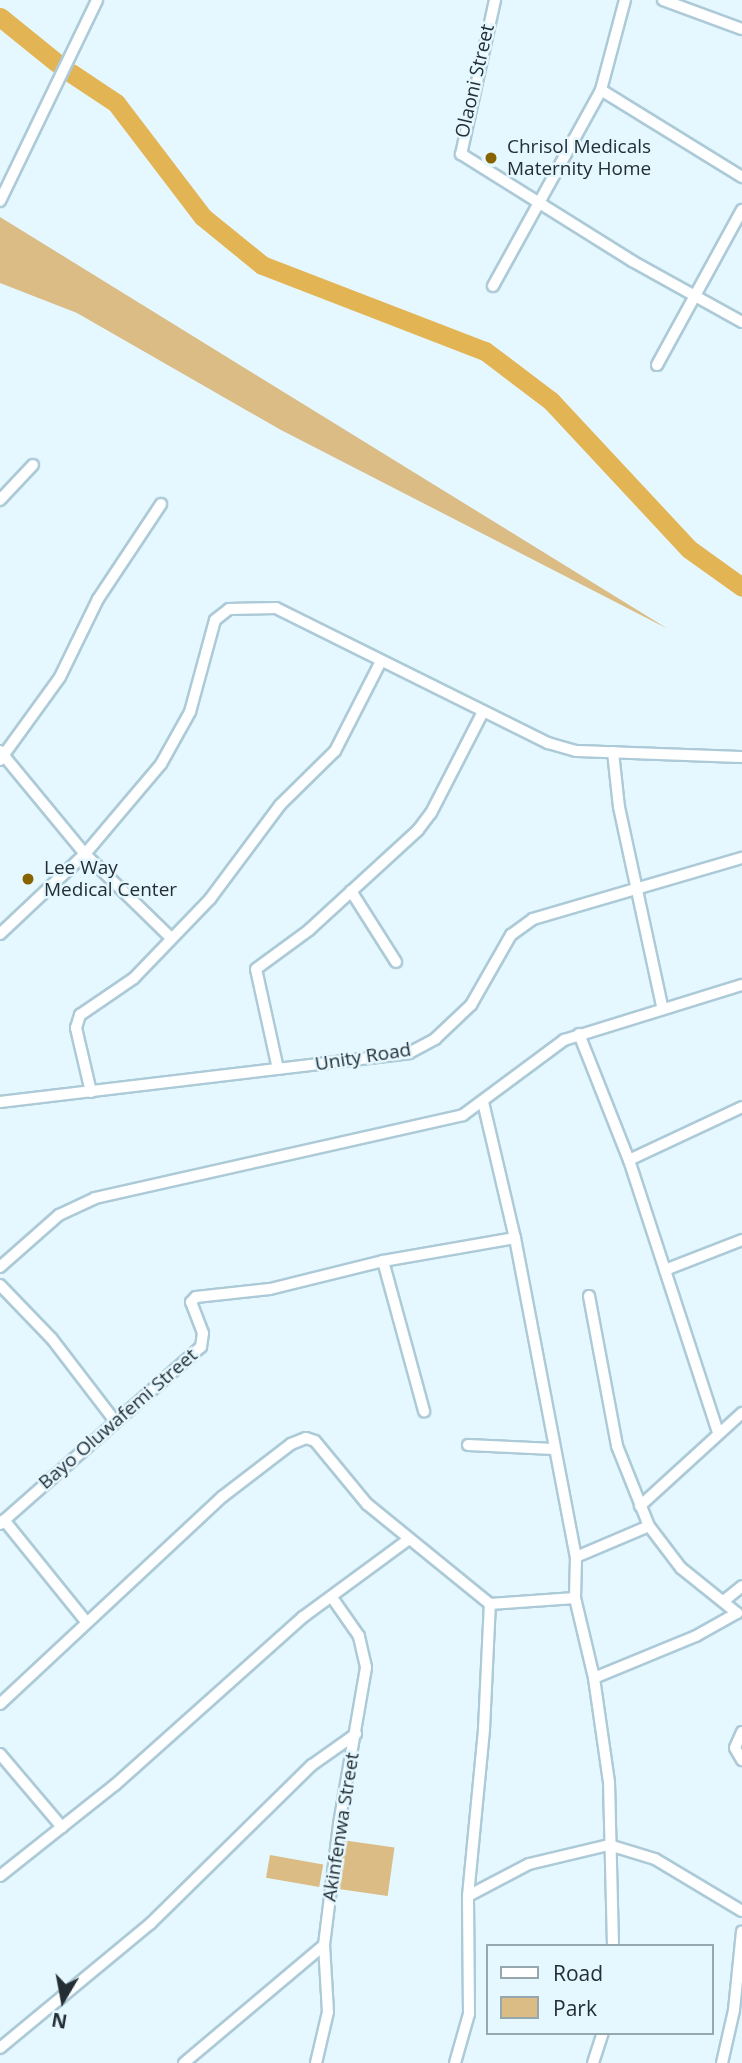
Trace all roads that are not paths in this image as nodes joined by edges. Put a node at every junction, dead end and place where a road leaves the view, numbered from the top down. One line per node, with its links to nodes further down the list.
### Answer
1 (97, 0): 8 (street)
2 (495, 0): 9 (street, Olaoni Street)
3 (625, 0): 6 (street)
4 (663, 0): 5 (street)
5 (742, 29)
6 (601, 90): 7 (street); 9 (street)
7 (742, 177)
8 (0, 201)
9 (538, 204): 11 (street); 12 (street)
10 (742, 210): 12 (street)
11 (493, 286)
12 (697, 297): 13 (street); 14 (street)
13 (742, 322)
14 (657, 365)
15 (33, 465): 16 (street)
16 (0, 500)
17 (161, 504): 21 (street)
18 (380, 663): 19 (street); 23 (street); 28 (street)
19 (483, 712): 20 (street); 26 (street)
20 (613, 752): 22 (street); 25 (street)
21 (1, 756): 23 (street)
22 (742, 757)
23 (85, 854): 27 (street); 28 (street)
24 (742, 858): 25 (street, Unity Road)
25 (639, 887): 31 (street); 33 (street, Unity Road)
26 (351, 891): 29 (street); 33 (street)
27 (0, 934)
28 (170, 937): 34 (street)
29 (396, 962)
30 (742, 985): 31 (street)
31 (662, 1006): 32 (street)
32 (579, 1034): 36 (street); 38 (street)
33 (278, 1069): 34 (street, Unity Road)
34 (91, 1092): 35 (street, Unity Road)
35 (0, 1102)
36 (483, 1102): 39 (street); 42 (street)
37 (742, 1107): 38 (street)
38 (629, 1160): 43 (street)
39 (516, 1238): 41 (street); 51 (street)
40 (742, 1240): 43 (street)
41 (383, 1261): 46 (street); 48 (street, Bayo Oluwafemi Street)
42 (0, 1267)
43 (665, 1270): 49 (street)
44 (0, 1285): 48 (street)
45 (589, 1296): 52 (street)
46 (425, 1411)
47 (742, 1413): 49 (street)
48 (115, 1421): 53 (street, Bayo Oluwafemi Street)
49 (718, 1432): 52 (street)
50 (467, 1444): 51 (street)
51 (554, 1449): 56 (street)
52 (640, 1506): 54 (street)
53 (2, 1522): 62 (street)
54 (649, 1526): 56 (street); 60 (street)
55 (408, 1540): 59 (street); 61 (street); 62 (street)
56 (576, 1557): 58 (street)
57 (742, 1586): 60 (street)
58 (575, 1598): 61 (street); 63 (street)
59 (333, 1599): 66 (street, Akinfenwa Street); 69 (street)
60 (725, 1600): 63 (street)
61 (490, 1604): 72 (street)
62 (87, 1623): 64 (street)
63 (594, 1678): 70 (street)
64 (0, 1704)
65 (742, 1732): 68 (street)
66 (356, 1734): 76 (street, Akinfenwa Street); 78 (street)
67 (0, 1754): 69 (street)
68 (742, 1760)
69 (62, 1827): 71 (street)
70 (609, 1845): 72 (street); 73 (street); 75 (street)
71 (0, 1876)
72 (468, 1896): 81 (street)
73 (742, 1911)
74 (742, 1931): 83 (street)
75 (613, 1944)
76 (324, 1945): 79 (street); 80 (street, Akinfenwa Street)
77 (602, 2035): 82 (street)
78 (0, 2048)
79 (184, 2063)
80 (316, 2063)
81 (455, 2063)
82 (593, 2063)
83 (722, 2063)

